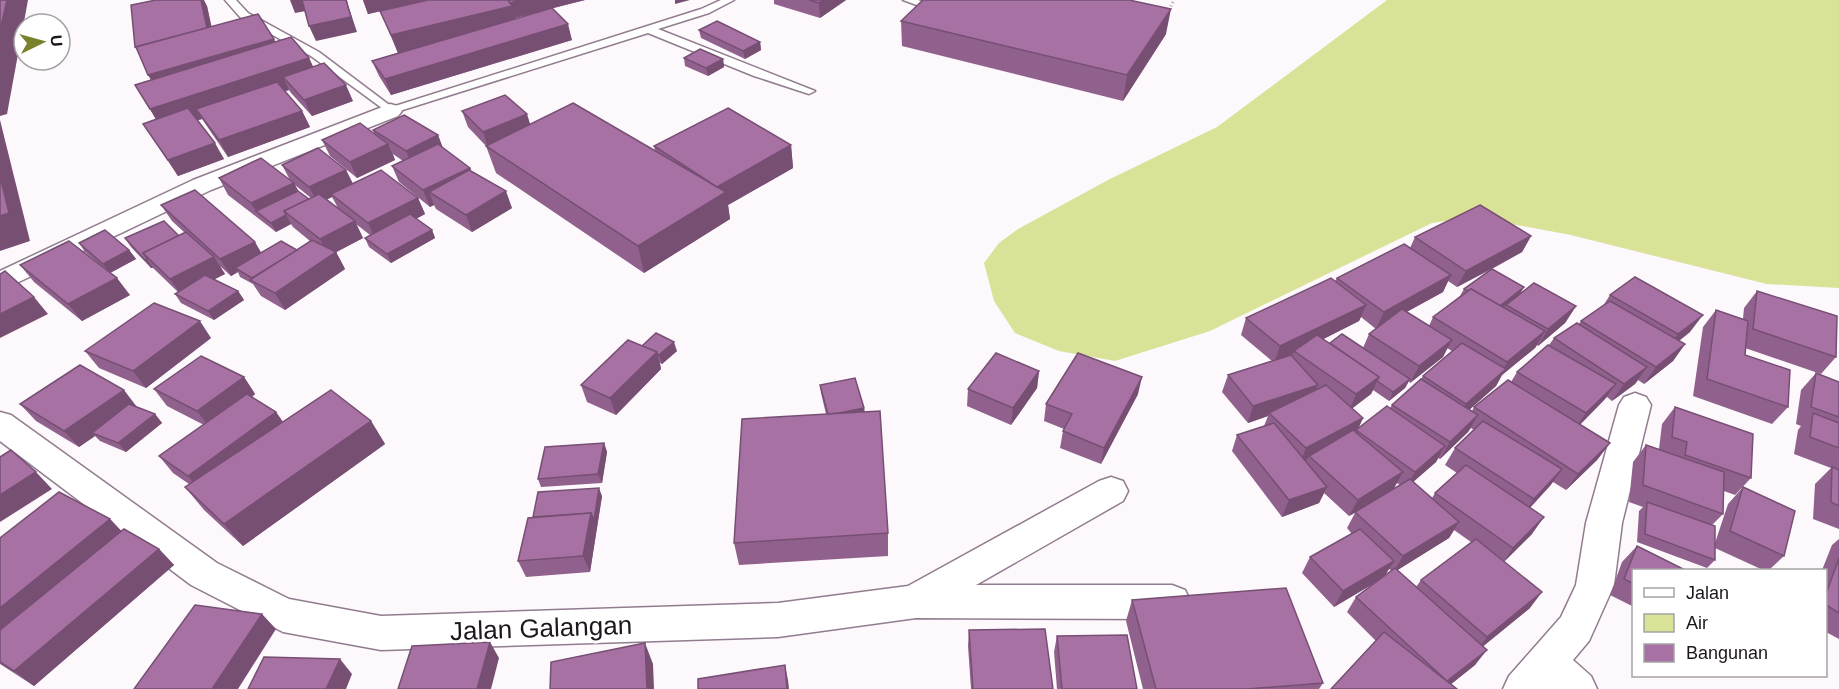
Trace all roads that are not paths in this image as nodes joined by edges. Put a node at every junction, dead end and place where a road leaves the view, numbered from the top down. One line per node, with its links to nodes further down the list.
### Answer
1 (230, 0): 7 (lane)
2 (729, 0): 5 (lane)
3 (908, 0): 4 (lane)
4 (933, 8)
5 (648, 29): 6 (lane); 7 (lane)
6 (809, 91)
7 (390, 111): 8 (street)
8 (0, 282)
9 (1635, 405): 14 (street)
10 (0, 424): 13 (street, Jalan Galangan)
11 (1111, 491): 13 (street, Jalan Galangan)
12 (1203, 601): 13 (street)
13 (914, 602)
14 (1534, 675): 15 (street)
15 (1577, 689)

